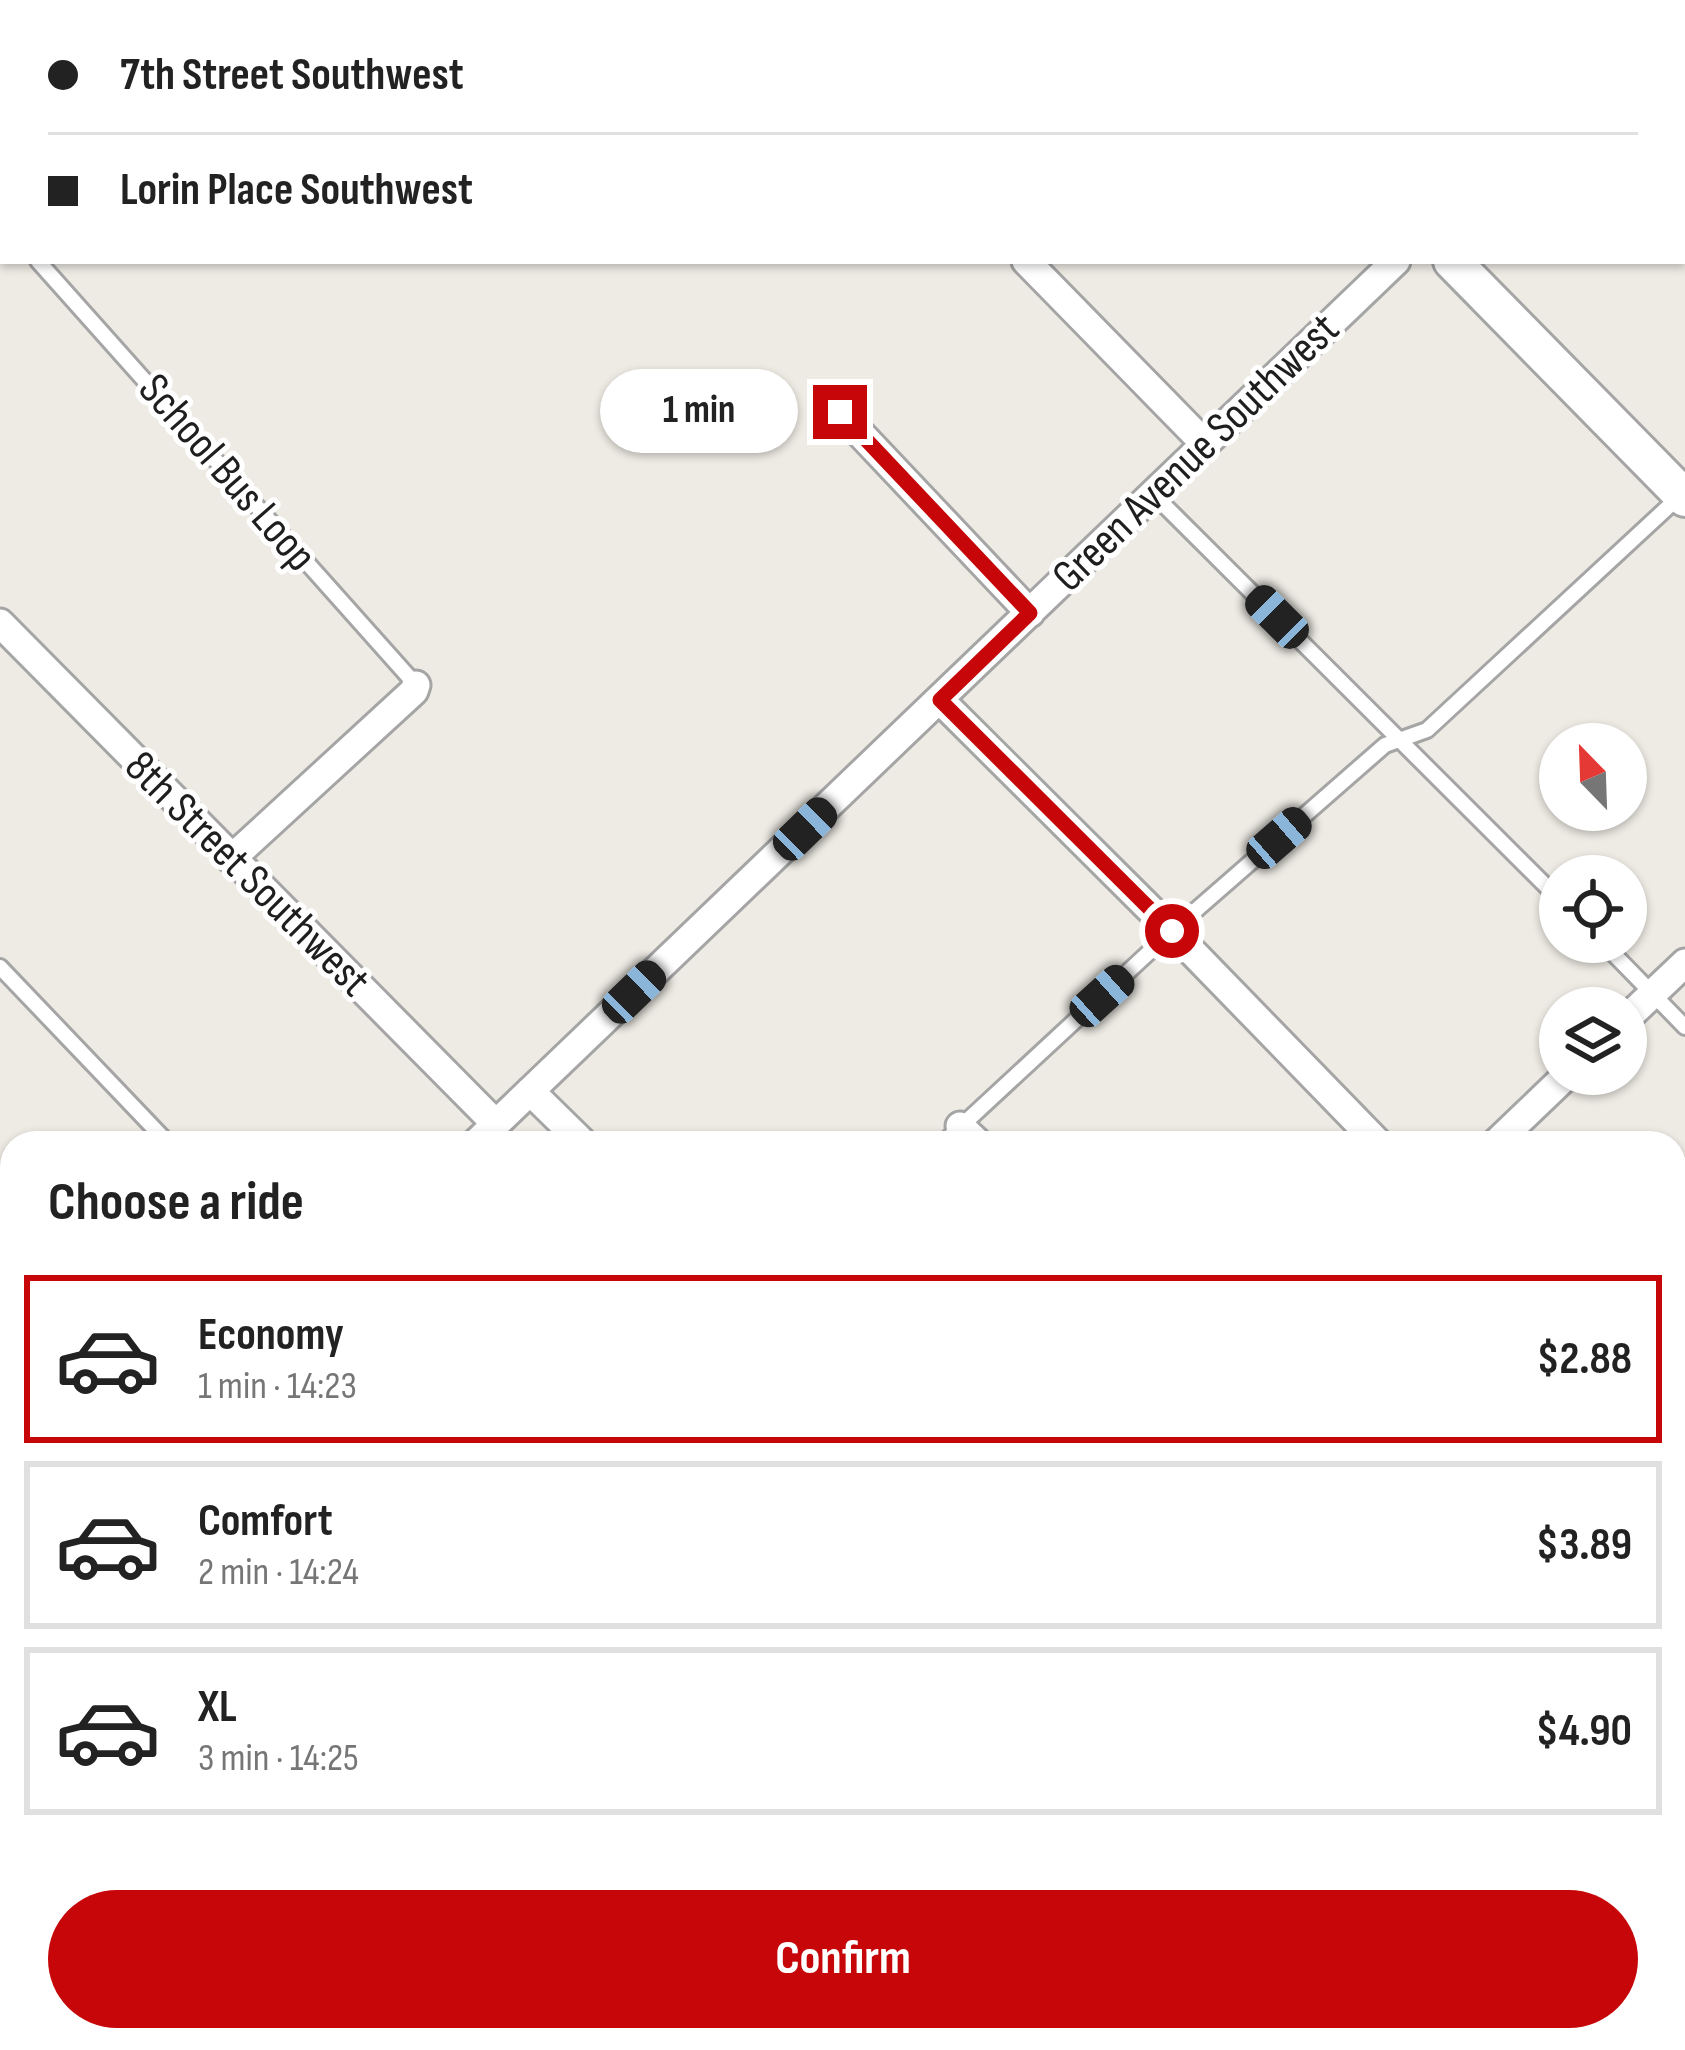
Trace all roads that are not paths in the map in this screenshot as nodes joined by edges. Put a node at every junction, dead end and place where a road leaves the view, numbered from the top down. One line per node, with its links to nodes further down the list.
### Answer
1 (41, 264): 11 (lane, School Bus Loop)
2 (1029, 264): 6 (street)
3 (1393, 264): 6 (street, Green Avenue Southwest)
4 (1454, 264): 8 (street)
5 (840, 412): 9 (street)
6 (1205, 444): 7 (street, Green Avenue Southwest)
7 (1153, 494): 9 (street, Green Avenue Southwest); 13 (lane)
8 (1684, 494): 13 (lane)
9 (1030, 613): 12 (street, Green Avenue Southwest)
10 (0, 623): 14 (street, 8th Street Southwest)
11 (416, 685): 14 (street)
12 (940, 700): 16 (street); 23 (street, Green Avenue Southwest)
13 (1402, 740): 15 (lane); 16 (lane)
14 (232, 859): 26 (street, 8th Street Southwest)
15 (1539, 879)
16 (1172, 931): 29 (lane); 30 (street)
17 (1623, 963): 20 (lane)
18 (1685, 963): 20 (street)
19 (0, 967): 25 (lane)
20 (1653, 993): 21 (street); 22 (lane)
21 (1647, 999)
22 (1685, 1027)
23 (530, 1090): 27 (street, Green Avenue Southwest); 28 (street)
24 (1546, 1095): 31 (street)
25 (157, 1131)
26 (484, 1131)
27 (488, 1131)
28 (571, 1131)
29 (966, 1131)
30 (1366, 1131)
31 (1509, 1131)

